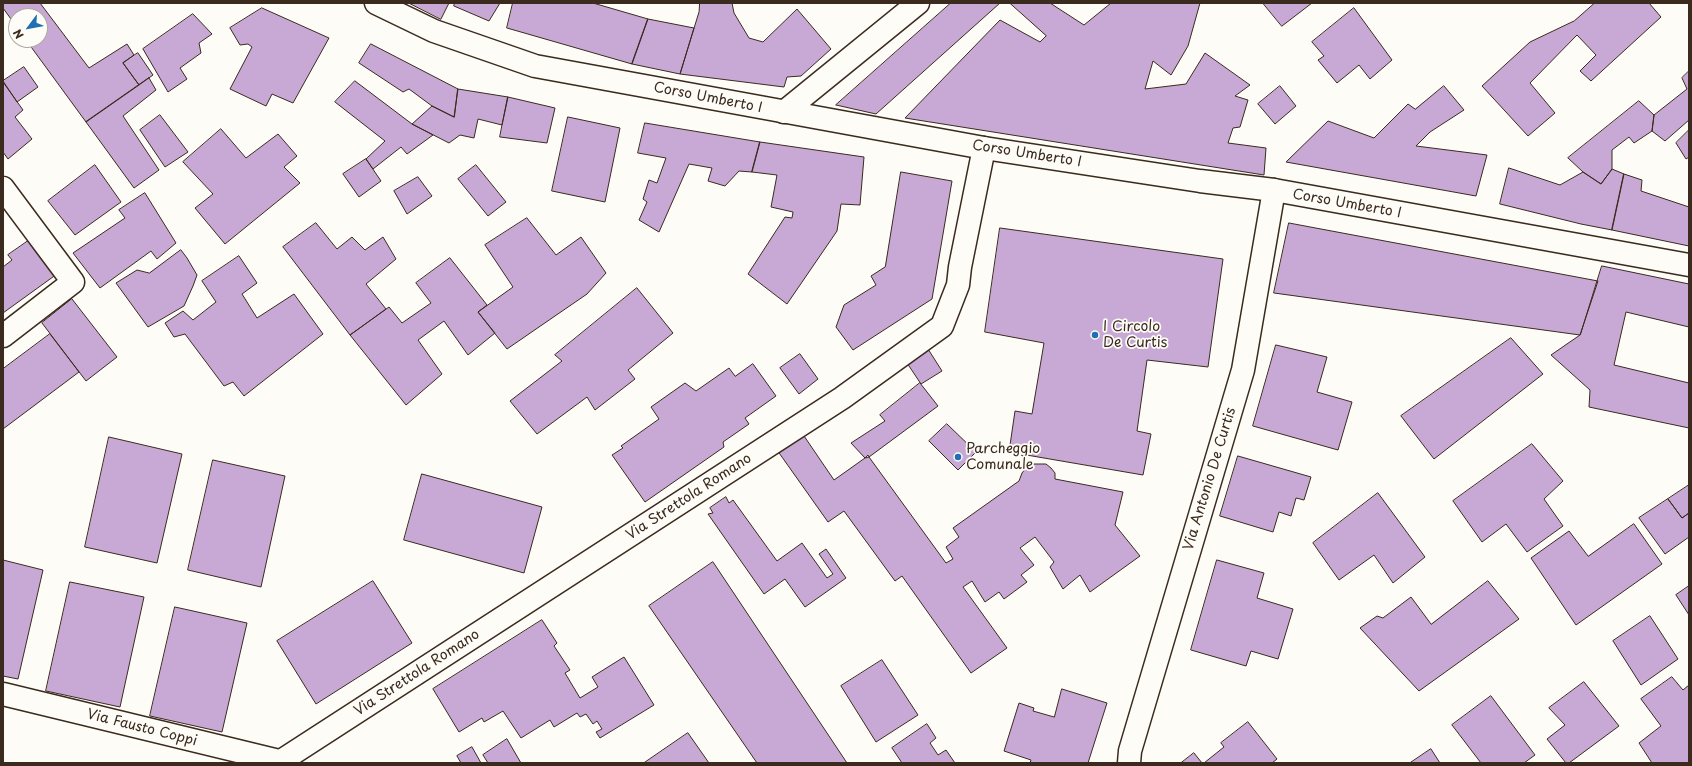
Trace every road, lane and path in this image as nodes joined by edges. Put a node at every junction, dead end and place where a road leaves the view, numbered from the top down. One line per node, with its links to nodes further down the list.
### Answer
1 (376, 3): 3 (street, Corso Umberto I)
2 (918, 3): 3 (street)
3 (784, 112): 4 (street, Corso Umberto I)
4 (984, 148): 6 (street, Corso Umberto I); 10 (street, Via Strettola Romano)
5 (3, 188): 8 (street)
6 (1274, 190): 7 (street, Corso Umberto I); 11 (street, Via Antonio De Curtis)
7 (1689, 265)
8 (3, 336)
9 (3, 694): 10 (street, Via Fausto Coppi)
10 (282, 762)
11 (1129, 763)

